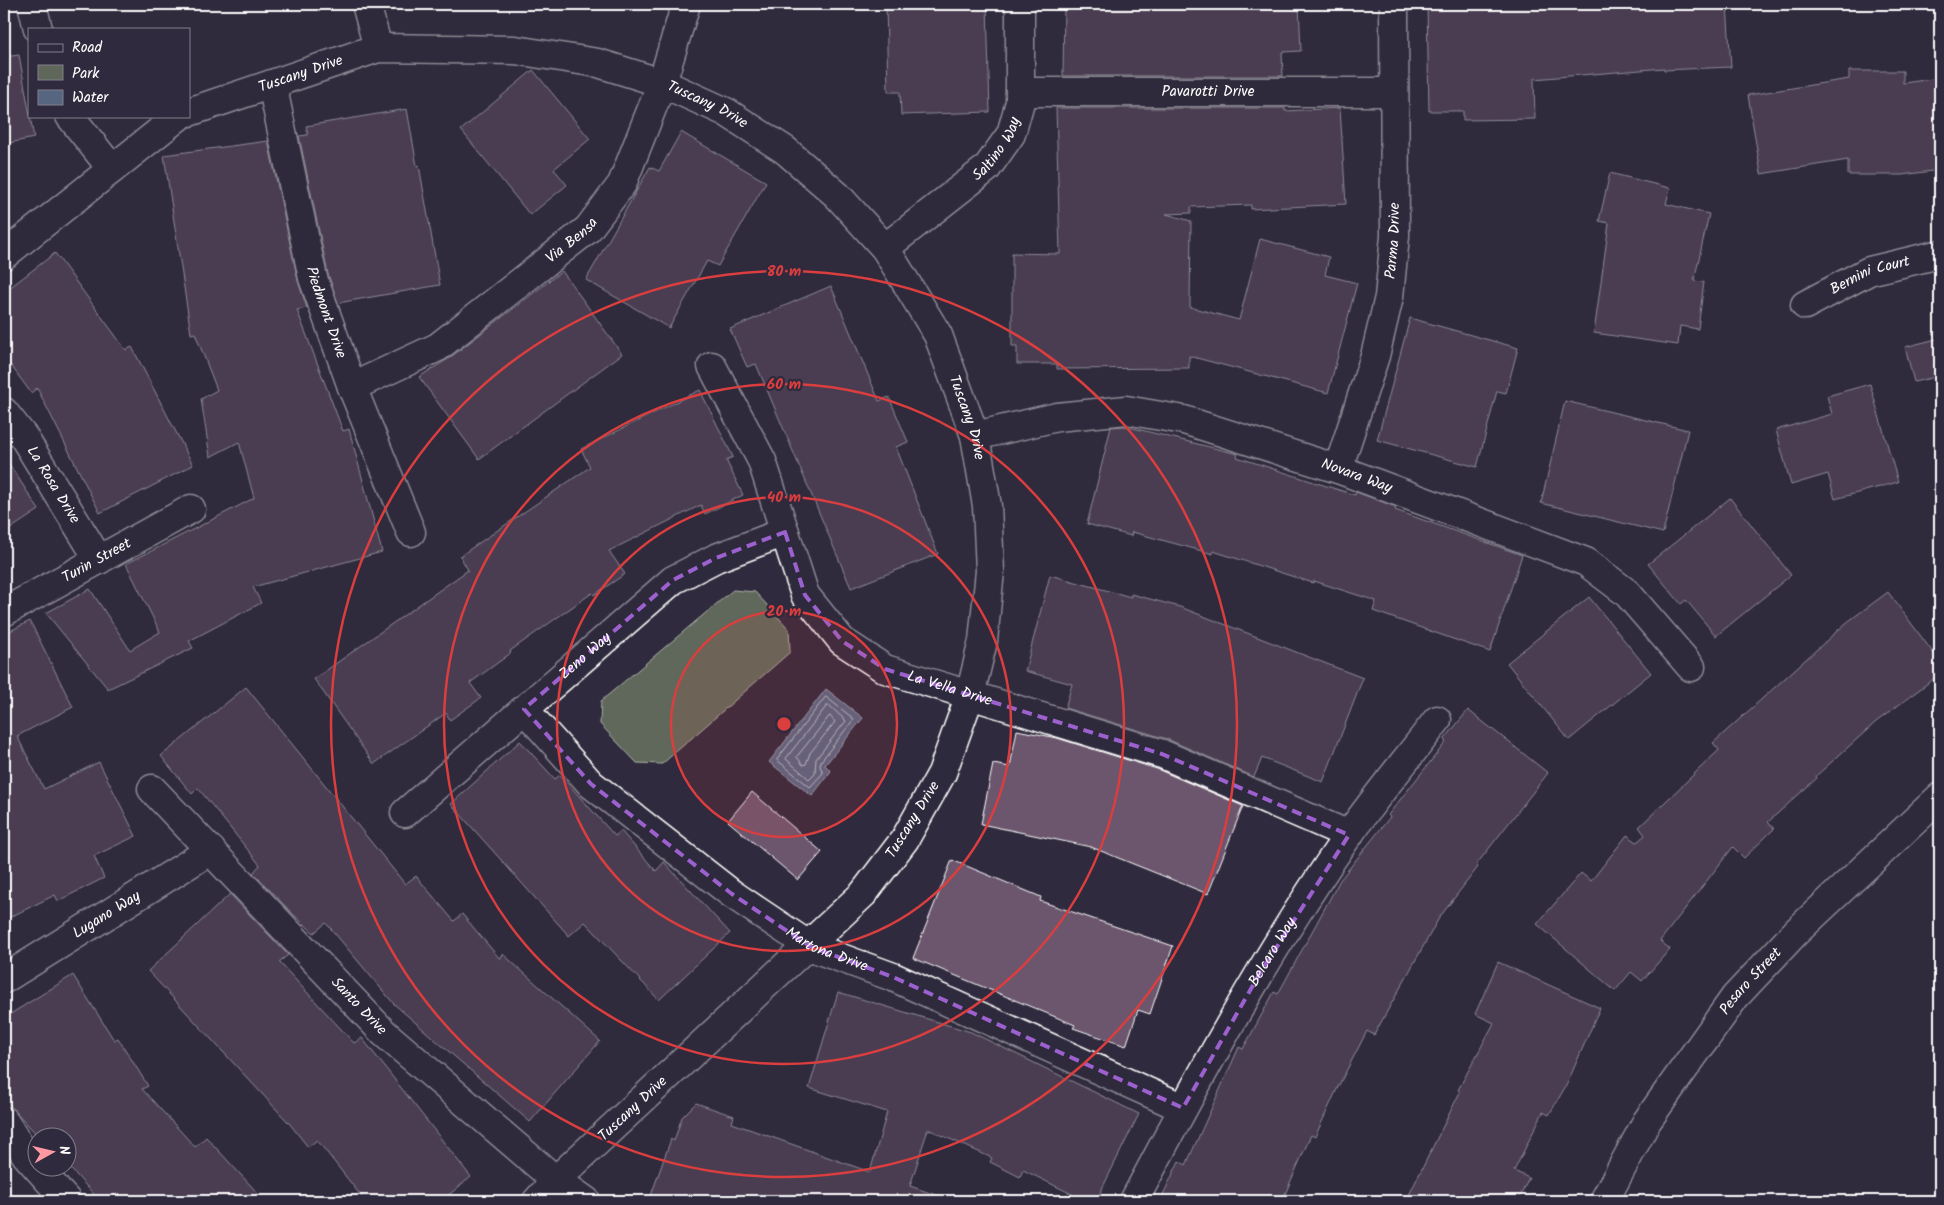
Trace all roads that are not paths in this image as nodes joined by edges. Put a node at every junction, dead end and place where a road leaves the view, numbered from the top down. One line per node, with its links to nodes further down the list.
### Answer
1 (32, 4): 6 (street)
2 (366, 4): 7 (street)
3 (686, 4): 8 (street, Via Bensa)
4 (1020, 4): 10 (street, Saltino Way)
5 (1394, 4): 11 (street, Parma Drive)
6 (38, 28)
7 (378, 48): 8 (street, Tuscany Drive); 9 (street, Tuscany Drive)
8 (662, 83): 16 (street, Tuscany Drive); 21 (street, Via Bensa)
9 (272, 84): 12 (street, Tuscany Drive); 21 (street, Piedmont Drive)
10 (1020, 92): 11 (street, Pavarotti Drive); 16 (street, Saltino Way)
11 (1394, 92): 24 (street, Parma Drive)
12 (190, 112)
13 (72, 118): 15 (street)
14 (176, 118): 15 (street)
15 (112, 169): 18 (street)
16 (885, 248): 23 (street, Tuscany Drive)
17 (1940, 254): 19 (street, Bernini Court)
18 (4, 255)
19 (1805, 305)
20 (712, 366): 27 (street, La Vella Drive)
21 (352, 388): 26 (street, Piedmont Drive)
22 (4, 412): 28 (street, La Rosa Drive)
23 (975, 436): 24 (street, Novara Way); 31 (street, Tuscany Drive)
24 (1338, 470): 30 (street, Novara Way)
25 (191, 509): 28 (street, Turin Street)
26 (411, 532)
27 (785, 532): 31 (street, La Vella Drive); 32 (street, Zeno Way)
28 (99, 560): 29 (street, Turin Street)
29 (4, 612)
30 (1691, 667)
31 (970, 695): 37 (street, La Vella Drive); 39 (street, Tuscany Drive)
32 (524, 709): 36 (street, Zeno Way); 39 (street, Martona Drive)
33 (1437, 720): 37 (street, Belcaro Way)
34 (152, 789): 38 (street, Santo Drive)
35 (1940, 797): 48 (street, Pesaro Street)
36 (405, 813)
37 (1349, 834): 41 (street, Belcaro Way)
38 (211, 850): 40 (street, Lugano Way); 43 (street, Santo Drive)
39 (809, 945): 41 (street, Martona Drive); 43 (street, Tuscany Drive)
40 (4, 980)
41 (1183, 1108): 47 (street, Belcaro Way)
42 (4, 1121): 44 (street)
43 (556, 1180): 45 (street, Tuscany Drive); 46 (street, Santo Drive)
44 (67, 1201)
45 (537, 1201)
46 (586, 1201)
47 (1134, 1201)
48 (1604, 1201)

